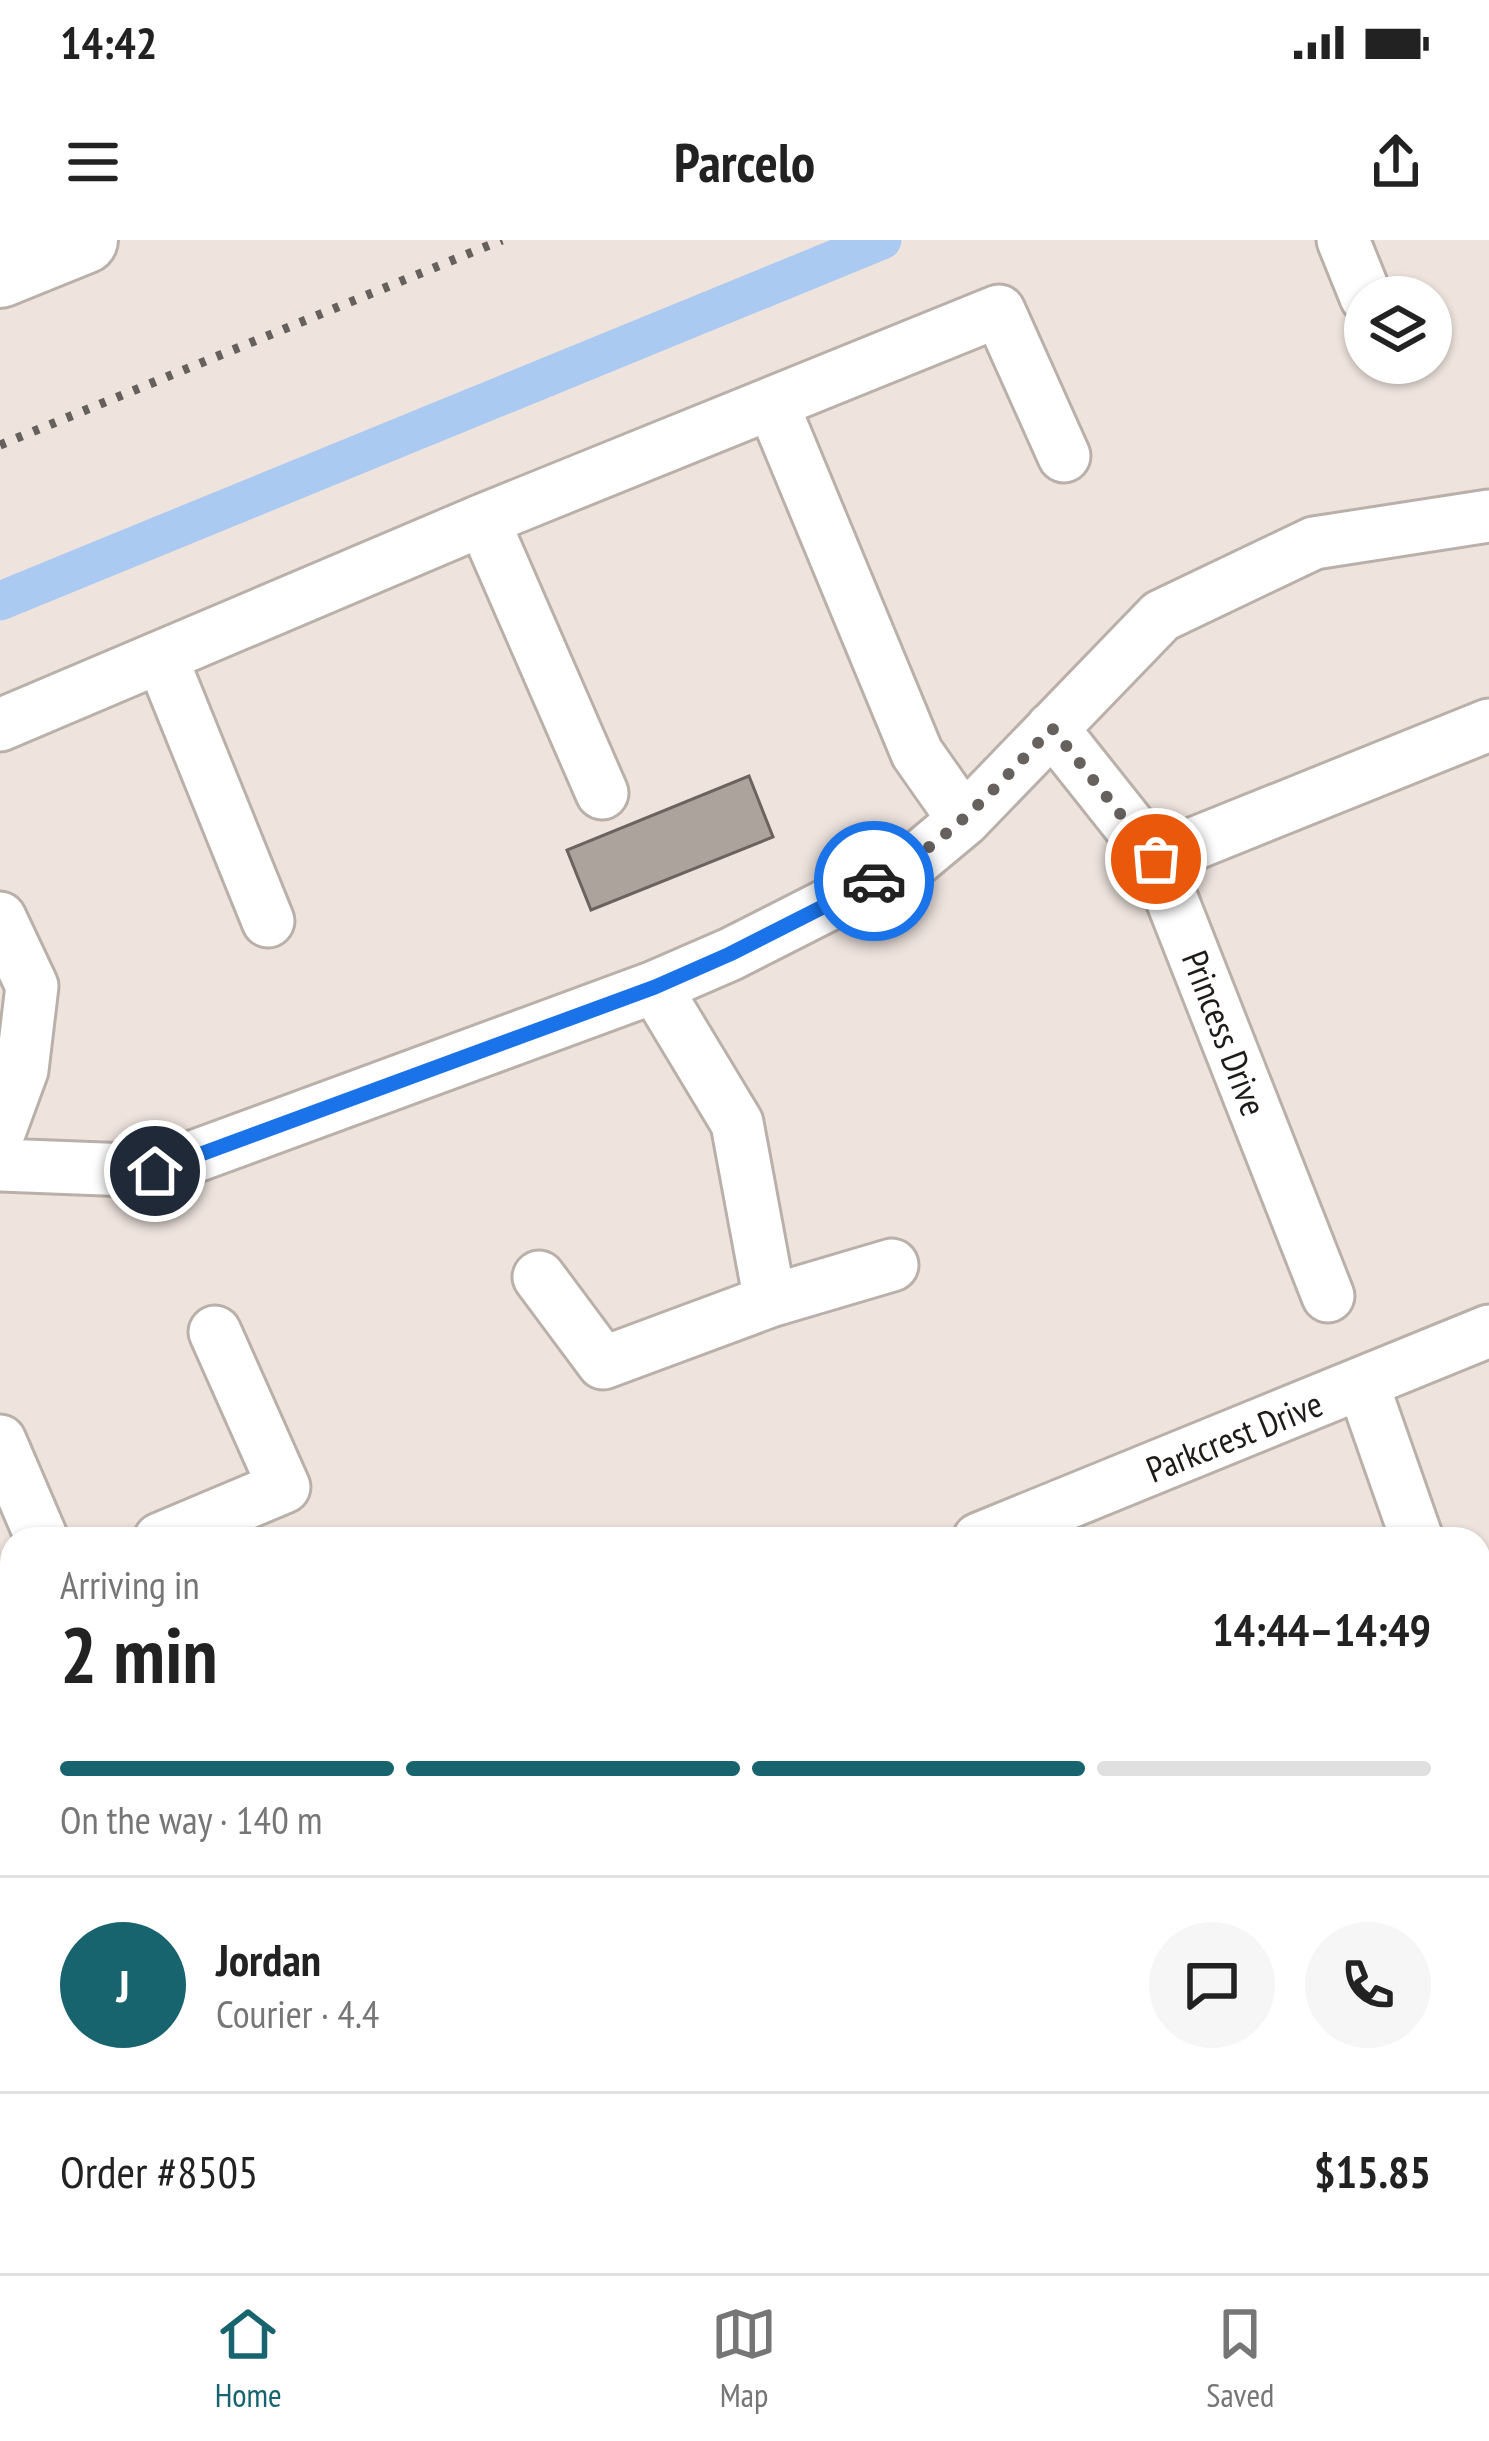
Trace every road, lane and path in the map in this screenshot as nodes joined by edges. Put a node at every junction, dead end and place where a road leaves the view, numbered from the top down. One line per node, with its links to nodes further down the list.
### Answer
1 (84, 240): 3 (main road)
2 (1343, 240): 4 (street)
3 (0, 274)
4 (1358, 276)
5 (772, 404): 6 (street); 7 (street); 14 (street)
6 (1064, 456)
7 (483, 520): 9 (street); 13 (street)
8 (1488, 520): 12 (street)
9 (162, 658): 10 (street); 17 (street)
10 (0, 725)
11 (1489, 725): 15 (street)
12 (1052, 728): 14 (street); 15 (street, Princess Drive)
13 (602, 793)
14 (964, 820): 18 (street)
15 (1156, 859): 23 (street, Princess Drive)
16 (0, 918): 19 (street)
17 (268, 922)
18 (655, 987): 20 (street); 24 (street)
19 (0, 1130)
20 (0, 1165)
21 (892, 1264): 24 (street)
22 (539, 1277): 24 (street)
23 (1328, 1296)
24 (770, 1301)
25 (1489, 1331): 27 (street, Parkcrest Drive)
26 (215, 1332): 30 (street)
27 (1363, 1385): 31 (street, Parkcrest Drive); 32 (street)
28 (0, 1441): 29 (street)
29 (38, 1527)
30 (189, 1527)
31 (1009, 1527)
32 (1414, 1527)

